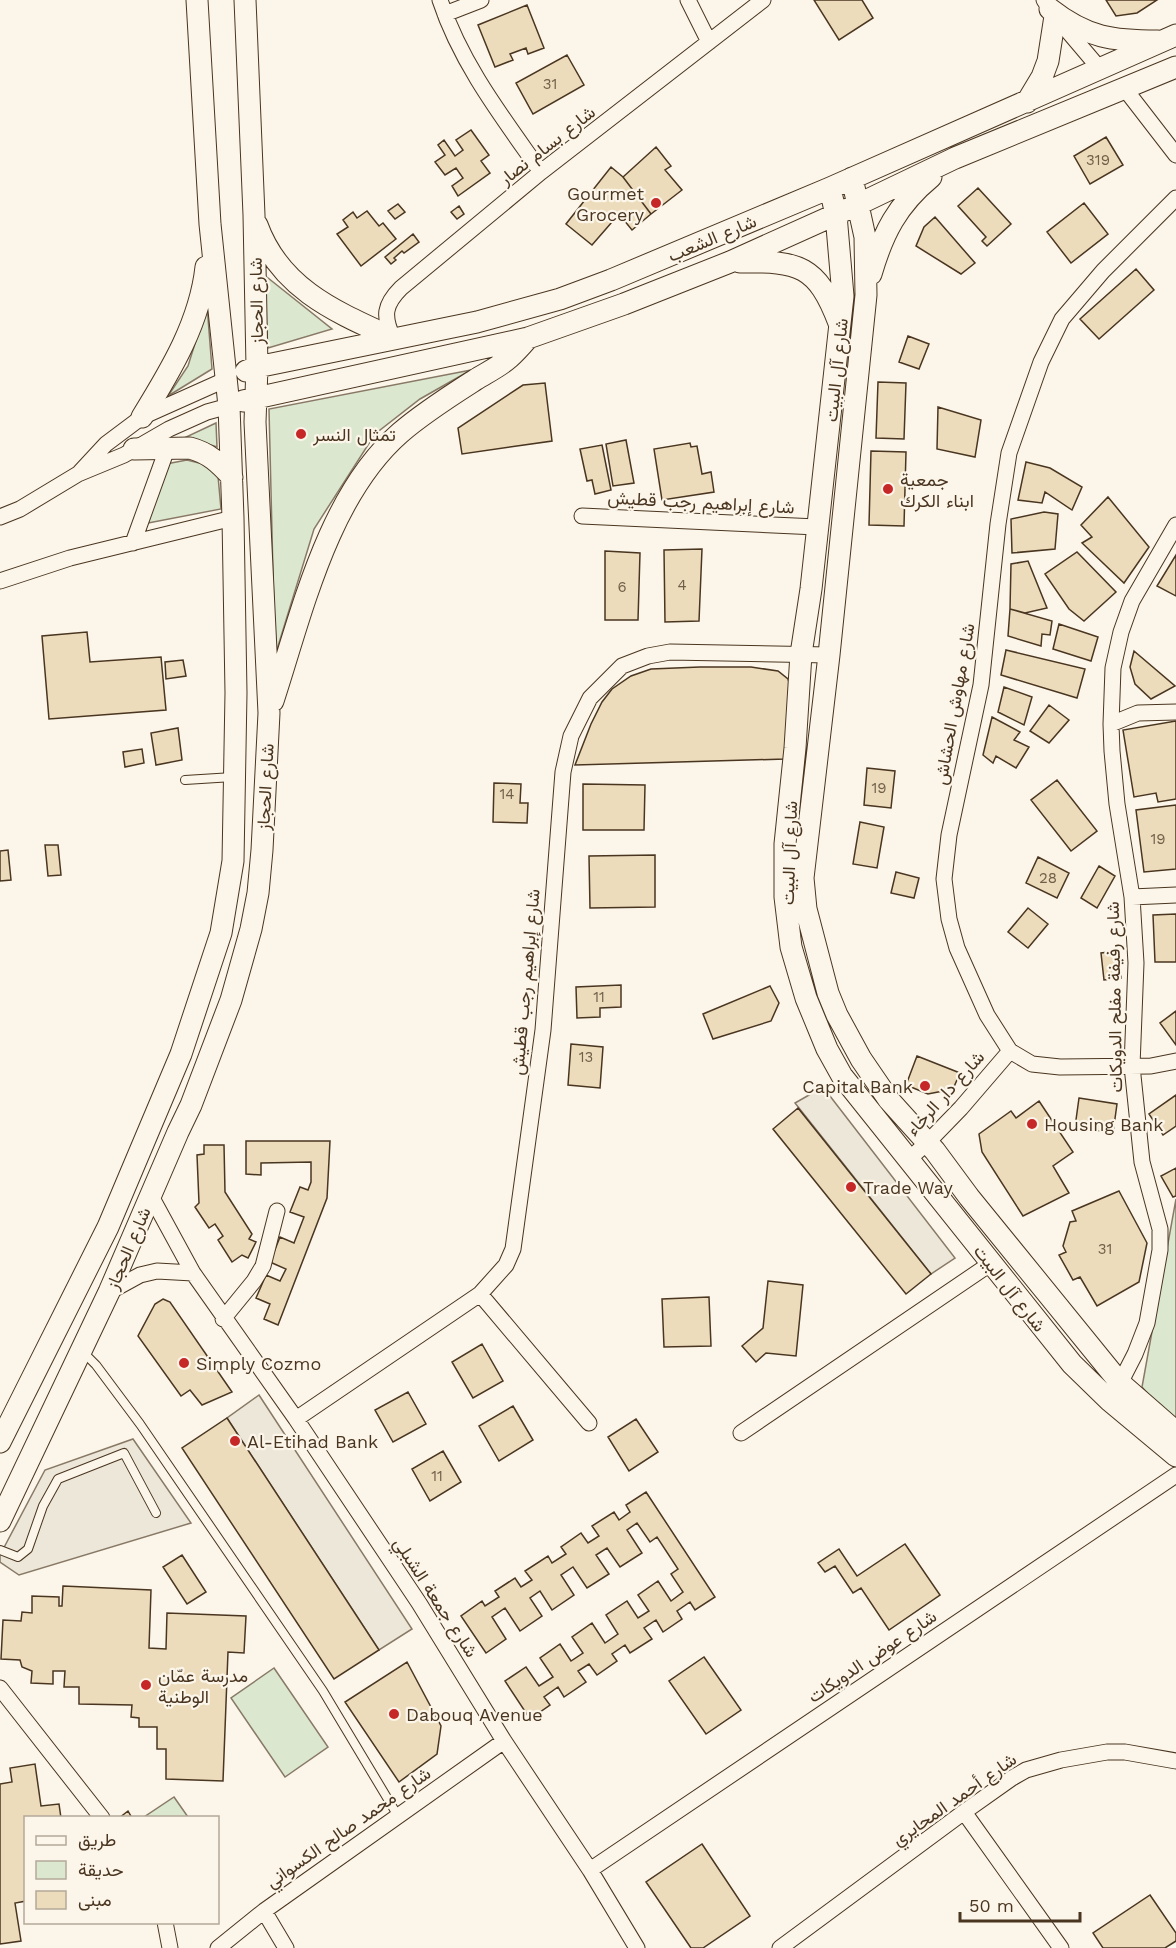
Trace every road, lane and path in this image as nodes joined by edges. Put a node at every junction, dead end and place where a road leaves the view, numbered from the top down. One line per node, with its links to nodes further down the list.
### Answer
1 (197, 0): 23 (main road, شارع الحجاز)
2 (244, 0): 21 (main road, شارع الحجاز)
3 (481, 0): 6 (street)
4 (688, 0): 9 (street)
5 (763, 0): 9 (street, شارع بسام نصار)
6 (442, 7): 16 (street)
7 (1050, 8): 8 (main road); 11 (street); 13 (main road)
8 (1170, 38): 11 (main road, شارع الشعب)
9 (710, 42): 16 (street, شارع بسام نصار)
10 (1176, 67): 12 (main road, شارع الشعب)
11 (1100, 69): 13 (main road, شارع الشعب)
12 (1125, 89): 14 (street); 15 (main road, شارع الشعب)
13 (1027, 102): 17 (main road, شارع الشعب)
14 (1176, 155)
15 (955, 158): 20 (main road, شارع الشعب); 25 (main road)
16 (542, 172): 27 (street, شارع بسام نصار)
17 (852, 178): 18 (main road, شارع الشعب); 20 (main road, شارع آل البيت)
18 (830, 188): 22 (main road, شارع آل البيت); 27 (main road, شارع الشعب)
19 (1176, 198): 54 (street, شارع مهاوش الحشاش)
20 (859, 204): 22 (main road, شارع الشعب); 25 (main road, شارع آل البيت)
21 (254, 215): 27 (main road); 29 (main road, شارع الحجاز)
22 (836, 215): 24 (main road, شارع الشعب); 26 (main road, شارع آل البيت)
23 (210, 224): 30 (main road, شارع الحجاز); 33 (main road)
24 (730, 262): 26 (main road); 28 (main road, شارع الشعب)
25 (866, 294): 46 (main road, شارع آل البيت)
26 (841, 329): 42 (main road, شارع آل البيت)
27 (393, 338): 29 (main road, شارع الشعب)
28 (528, 338): 31 (main road, شارع الشعب); 48 (main road)
29 (257, 367): 30 (main road, شارع الشعب); 31 (main road, شارع الحجاز)
30 (226, 379): 32 (main road, شارع الحجاز); 33 (street)
31 (256, 397): 32 (main road, شارع الشعب); 48 (main road, شارع الحجاز)
32 (229, 406): 34 (street); 37 (main road, شارع الحجاز)
33 (142, 417): 36 (street)
34 (134, 449): 35 (main road); 36 (street)
35 (167, 449): 37 (main road); 43 (street)
36 (78, 474): 39 (street)
37 (232, 477): 40 (main road, شارع الحجاز)
38 (582, 516): 42 (street, شارع إبراهيم رجب قطيش)
39 (0, 518)
40 (233, 518): 43 (street); 50 (main road, شارع الحجاز)
41 (1176, 525): 49 (street, شارع رفيفة مفلح الدويكات)
42 (817, 527): 45 (main road, شارع آل البيت)
43 (133, 543): 44 (street)
44 (0, 581)
45 (801, 654): 46 (street, شارع إبراهيم رجب قطيش); 58 (main road, شارع آل البيت); 64 (street, شارع إبراهيم رجب قطيش)
46 (829, 655): 57 (main road, شارع آل البيت)
47 (1176, 712): 49 (street)
48 (269, 713): 59 (main road, شارع الحجاز)
49 (1111, 724): 53 (street, شارع رفيفة مفلح الدويكات)
50 (234, 777): 51 (lane); 72 (main road, شارع الحجاز)
51 (185, 780)
52 (1176, 896): 53 (street)
53 (1132, 897): 56 (street, شارع رفيفة مفلح الدويكات)
54 (1010, 1051): 56 (street); 57 (street, شارع دار الرخاء)
55 (1176, 1061): 56 (street)
56 (1132, 1066): 67 (street, شارع رفيفة مفلح الدويكات)
57 (927, 1143): 58 (street, شارع دار الرخاء); 67 (main road, شارع آل البيت)
58 (908, 1160): 61 (main road, شارع آل البيت)
59 (151, 1196): 62 (street, شارع جمعة الشبلي); 63 (main road, شارع الحجاز)
60 (277, 1211): 65 (street)
61 (990, 1264): 67 (main road, شارع آل البيت); 71 (street)
62 (193, 1273): 63 (street); 65 (street, شارع جمعة الشبلي)
63 (109, 1292): 66 (main road, شارع الحجاز)
64 (480, 1294): 68 (street, شارع إبراهيم رجب قطيش); 69 (street)
65 (224, 1319): 68 (street, شارع جمعة الشبلي)
66 (81, 1350): 76 (main road, شارع الحجاز); 83 (lane)
67 (1116, 1392): 70 (main road, شارع آل البيت); 73 (main road, شارع آل البيت)
68 (296, 1419): 79 (street, شارع جمعة الشبلي)
69 (589, 1423)
70 (1176, 1432)
71 (741, 1433)
72 (0, 1442)
73 (1176, 1456)
74 (1176, 1475): 84 (street, شارع عوض الدويكات)
75 (156, 1513): 77 (lane)
76 (0, 1521)
77 (0, 1550)
78 (0, 1688): 82 (street)
79 (504, 1741): 83 (street, شارع محمد صالح الكسواني); 84 (street, شارع جمعة الشبلي)
80 (1176, 1761): 81 (street, شارع أحمد المحايري)
81 (964, 1812): 91 (street, شارع أحمد المحايري); 92 (street)
82 (100, 1816)
83 (398, 1816): 85 (street, شارع محمد صالح الكسواني)
84 (590, 1870): 90 (street, شارع جمعة الشبلي)
85 (264, 1911): 88 (street, شارع محمد صالح الكسواني); 89 (street)
86 (165, 1924): 87 (street)
87 (170, 1948)
88 (218, 1948)
89 (286, 1948)
90 (637, 1948)
91 (780, 1948)
92 (1061, 1948)

